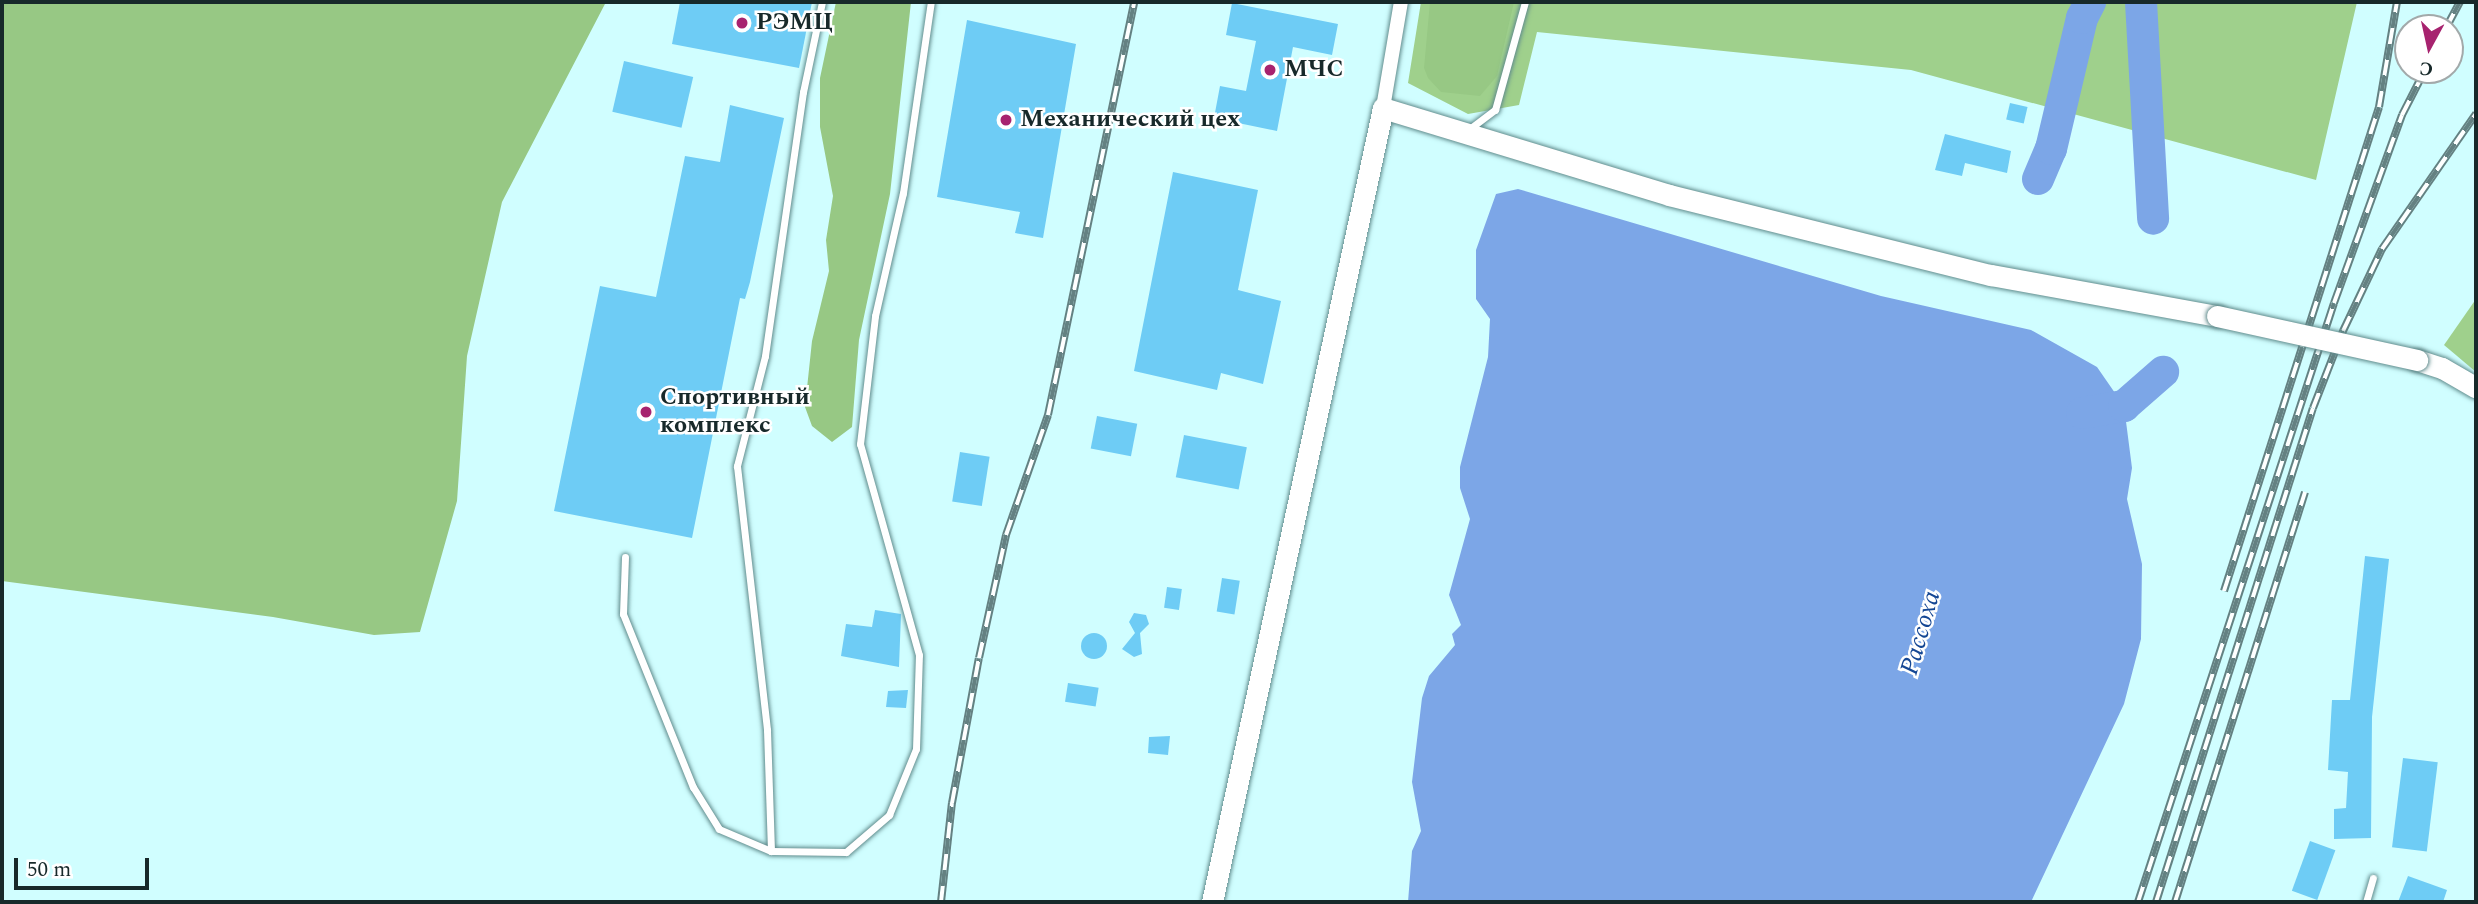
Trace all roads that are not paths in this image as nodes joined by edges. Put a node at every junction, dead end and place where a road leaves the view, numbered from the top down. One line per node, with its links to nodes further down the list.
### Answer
1 (822, 2): 9 (lane)
2 (931, 2): 9 (lane)
3 (1401, 2): 5 (street)
4 (1525, 2): 6 (lane)
5 (1383, 108): 6 (street); 11 (street)
6 (1464, 132): 7 (street, bridge)
7 (2476, 388)
8 (625, 557): 9 (lane)
9 (771, 851)
10 (2373, 878): 12 (lane)
11 (1212, 902)
12 (2366, 902)

